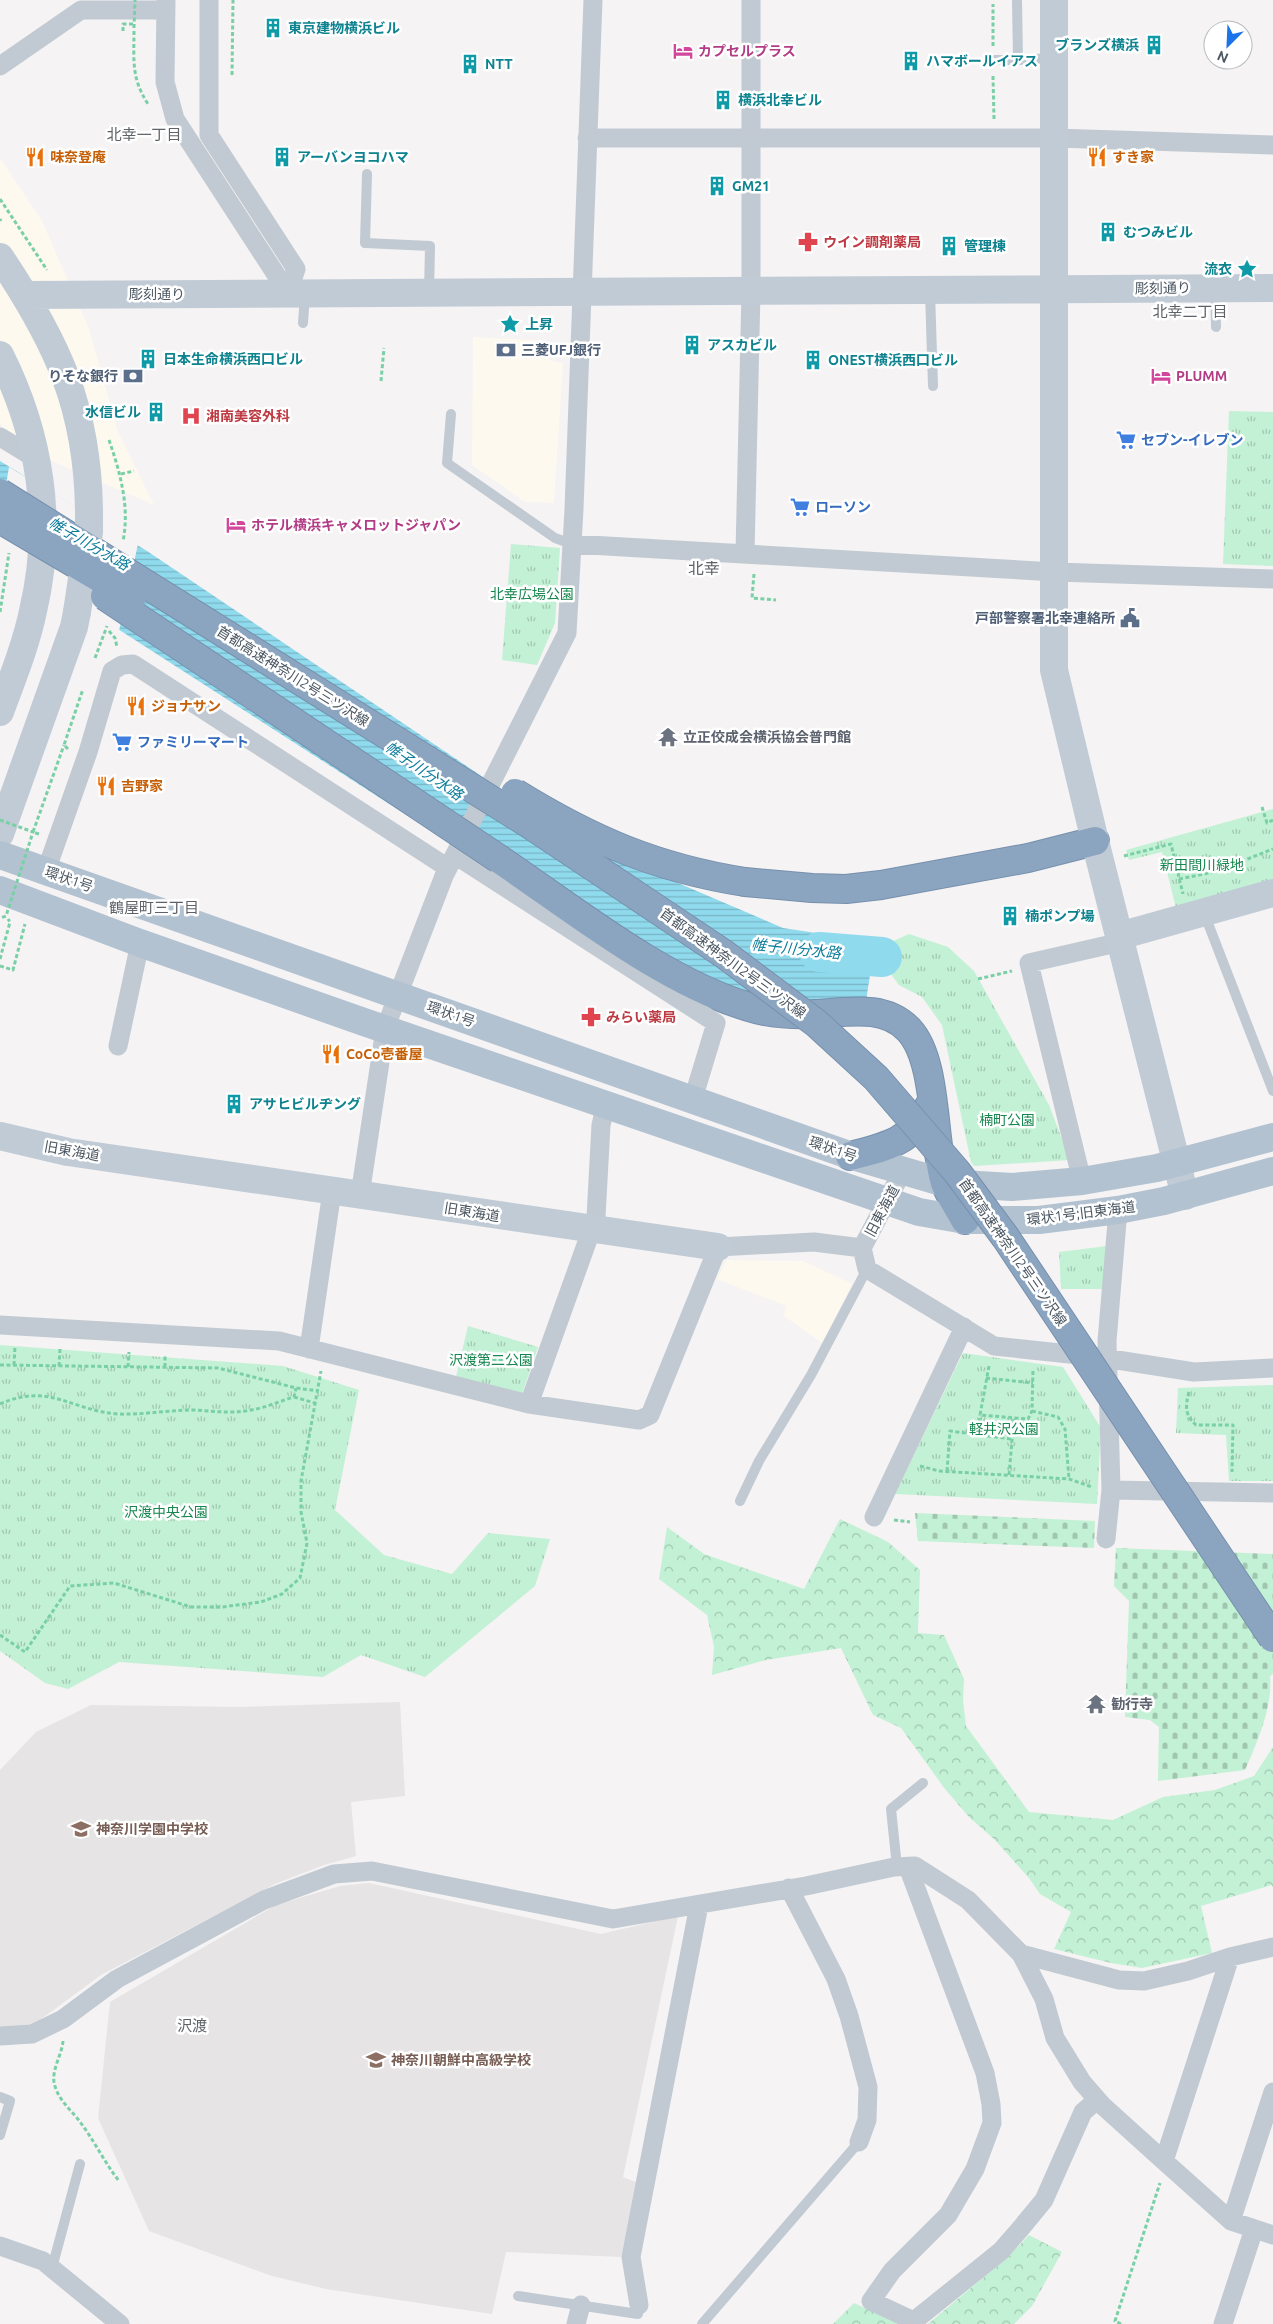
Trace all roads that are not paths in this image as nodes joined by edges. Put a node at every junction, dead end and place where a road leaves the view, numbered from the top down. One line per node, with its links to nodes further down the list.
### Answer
1 (209, 0): 25 (street)
2 (593, 0): 11 (street)
3 (751, 0): 12 (street)
4 (1017, 0): 9 (lane)
5 (1054, 0): 7 (street)
6 (166, 5): 10 (street); 25 (street)
7 (1054, 58): 9 (lane); 13 (street)
8 (989, 60): 9 (lane)
9 (1018, 60)
10 (0, 66)
11 (587, 138): 12 (street); 22 (street)
12 (751, 138): 13 (street); 21 (street)
13 (1055, 138): 14 (street); 19 (street)
14 (1273, 145)
15 (366, 174): 23 (lane)
16 (0, 257): 24 (street)
17 (1215, 288): 18 (street, 彫刻通り); 19 (street, 彫刻通り); 27 (lane)
18 (1273, 288)
19 (1054, 289): 20 (street, 彫刻通り); 39 (street)
20 (930, 290): 21 (street, 彫刻通り); 29 (lane)
21 (751, 291): 22 (street, 彫刻通り); 38 (street)
22 (580, 292): 23 (street, 彫刻通り); 37 (street)
23 (429, 293): 25 (street, 彫刻通り)
24 (25, 294): 25 (street, 彫刻通り); 42 (street, bridge)
25 (296, 294): 26 (lane)
26 (304, 323)
27 (1216, 327)
28 (0, 355): 32 (street)
29 (933, 386)
30 (451, 414): 37 (lane)
31 (0, 437): 32 (street)
32 (39, 469): 41 (street, bridge)
33 (0, 472): 43 (highway, bridge)
34 (0, 494): 88 (highway, 首都高速神奈川2号三ツ沢線, bridge)
35 (0, 519): 89 (highway, 首都高速神奈川2号三ツ沢線, bridge)
36 (0, 527): 57 (highway, bridge)
37 (572, 544): 38 (street); 45 (street, bridge)
38 (750, 553): 39 (street)
39 (1055, 572): 40 (street); 43 (street)
40 (1273, 579)
41 (0, 712)
42 (0, 834)
43 (1097, 851): 50 (street)
44 (0, 855): 46 (main road, 環状1号)
45 (454, 856): 46 (street); 52 (street); 56 (street)
46 (46, 871): 52 (main road, 環状1号)
47 (0, 890): 51 (main road)
48 (1273, 893): 49 (street)
49 (1197, 914): 50 (street); 55 (lane)
50 (1120, 939): 62 (street); 65 (street)
51 (140, 943): 53 (main road); 54 (street)
52 (398, 995): 53 (street); 56 (main road, 環状1号)
53 (385, 1029): 58 (main road); 68 (street)
54 (118, 1046)
55 (1273, 1091)
56 (693, 1099): 61 (main road, 環状1号)
57 (932, 1102): 61 (highway); 66 (highway)
58 (606, 1104): 70 (main road); 73 (street)
59 (0, 1136): 67 (street, 旧東海道)
60 (1273, 1137): 62 (main road)
61 (850, 1156): 64 (main road, 環状1号)
62 (1178, 1164): 65 (main road); 69 (street)
63 (1273, 1171): 69 (main road, 環状1号;旧東海道)
64 (902, 1172): 66 (main road); 70 (street, 旧東海道)
65 (1082, 1181): 66 (main road)
66 (945, 1183): 72 (highway)
67 (332, 1191): 68 (street, 旧東海道); 79 (street)
68 (360, 1195): 73 (street, 旧東海道)
69 (1185, 1196): 71 (main road, 環状1号;旧東海道)
70 (886, 1202): 72 (main road, 環状1号;旧東海道); 75 (street, 旧東海道)
71 (1118, 1210): 72 (main road, 環状1号;旧東海道); 80 (street)
72 (965, 1220)
73 (593, 1230): 74 (street, 旧東海道); 82 (street)
74 (718, 1247): 75 (street, 旧東海道); 82 (street)
75 (862, 1248): 76 (street)
76 (867, 1269): 78 (street); 85 (lane)
77 (0, 1325): 79 (street)
78 (964, 1327): 80 (street); 86 (street)
79 (316, 1351): 82 (street)
80 (1108, 1360): 81 (street); 83 (street)
81 (1273, 1368)
82 (529, 1404)
83 (1105, 1490): 84 (street); 87 (street)
84 (1273, 1493)
85 (740, 1501)
86 (874, 1517)
87 (1106, 1539)
88 (1273, 1638)
89 (1273, 1658)
90 (923, 1783): 91 (lane)
91 (902, 1867): 92 (street); 95 (street); 100 (street)
92 (789, 1888): 93 (street); 102 (street)
93 (699, 1904): 97 (street); 112 (street)
94 (1273, 1947): 96 (street)
95 (1021, 1954): 96 (street); 100 (street)
96 (1230, 1957): 103 (street)
97 (0, 2036)
98 (1273, 2092): 105 (street)
99 (0, 2097): 101 (lane)
100 (1097, 2100): 103 (street)
101 (0, 2135)
102 (859, 2142): 115 (lane)
103 (1165, 2162): 105 (street)
104 (80, 2164): 109 (lane)
105 (1231, 2221): 106 (street)
106 (1254, 2229): 107 (street); 116 (street)
107 (1273, 2235)
108 (0, 2246): 109 (street)
109 (52, 2268): 113 (street)
110 (518, 2296): 111 (lane)
111 (581, 2305): 112 (lane); 114 (street)
112 (639, 2306)
113 (120, 2324)
114 (576, 2324)
115 (702, 2324)
116 (1223, 2324)

